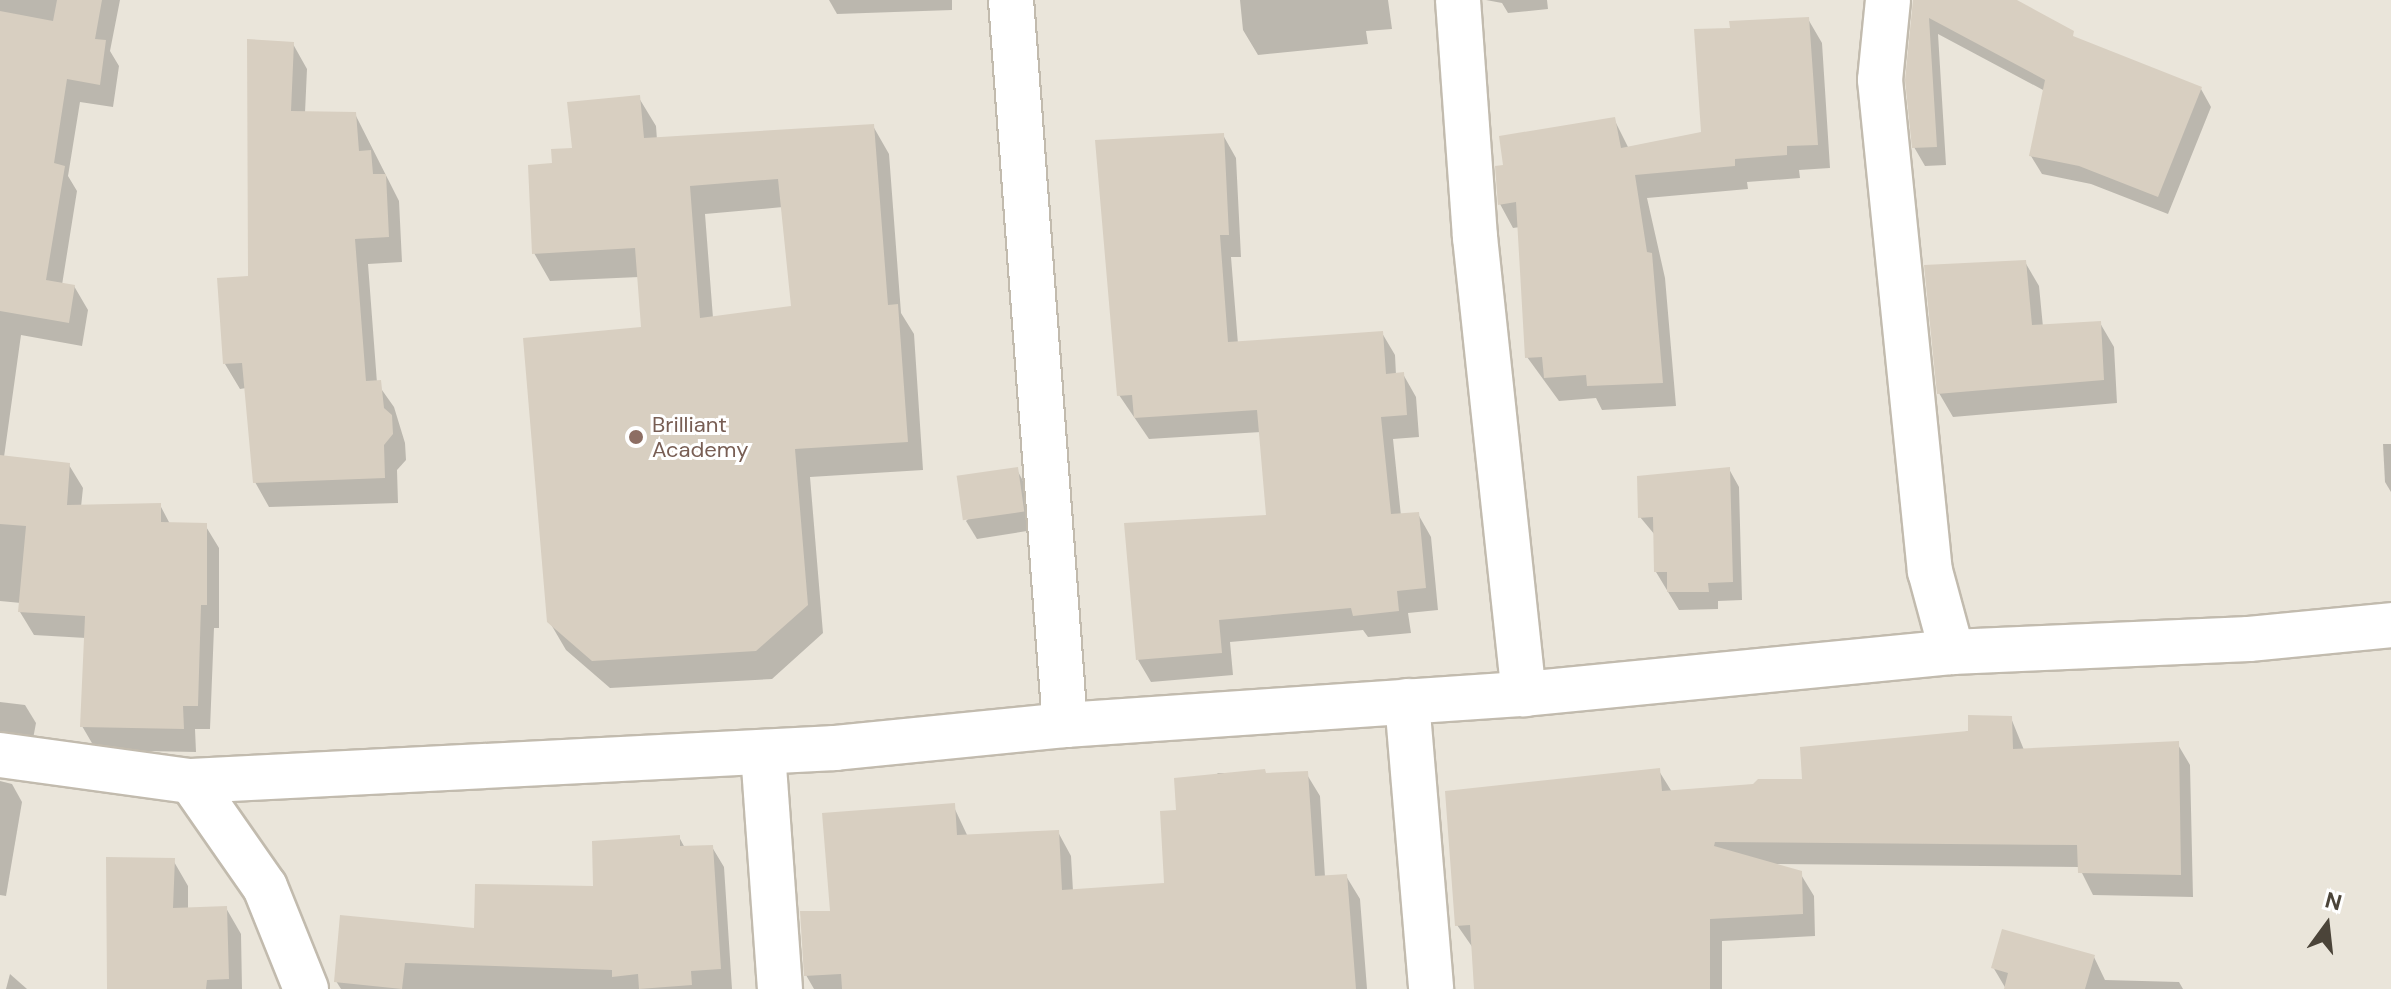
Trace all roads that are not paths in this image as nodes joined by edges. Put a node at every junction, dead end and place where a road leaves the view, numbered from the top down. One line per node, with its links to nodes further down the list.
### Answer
1 (1011, 0): 8 (street)
2 (1458, 0): 6 (street)
3 (1888, 0): 5 (street)
4 (2391, 625): 5 (street)
5 (1952, 652): 6 (street)
6 (1524, 694): 7 (street)
7 (1407, 701): 8 (street); 14 (street)
8 (1065, 725): 9 (street)
9 (763, 752): 11 (street); 13 (street)
10 (0, 755): 11 (street)
11 (191, 781): 12 (street)
12 (306, 989)
13 (780, 989)
14 (1431, 989)

